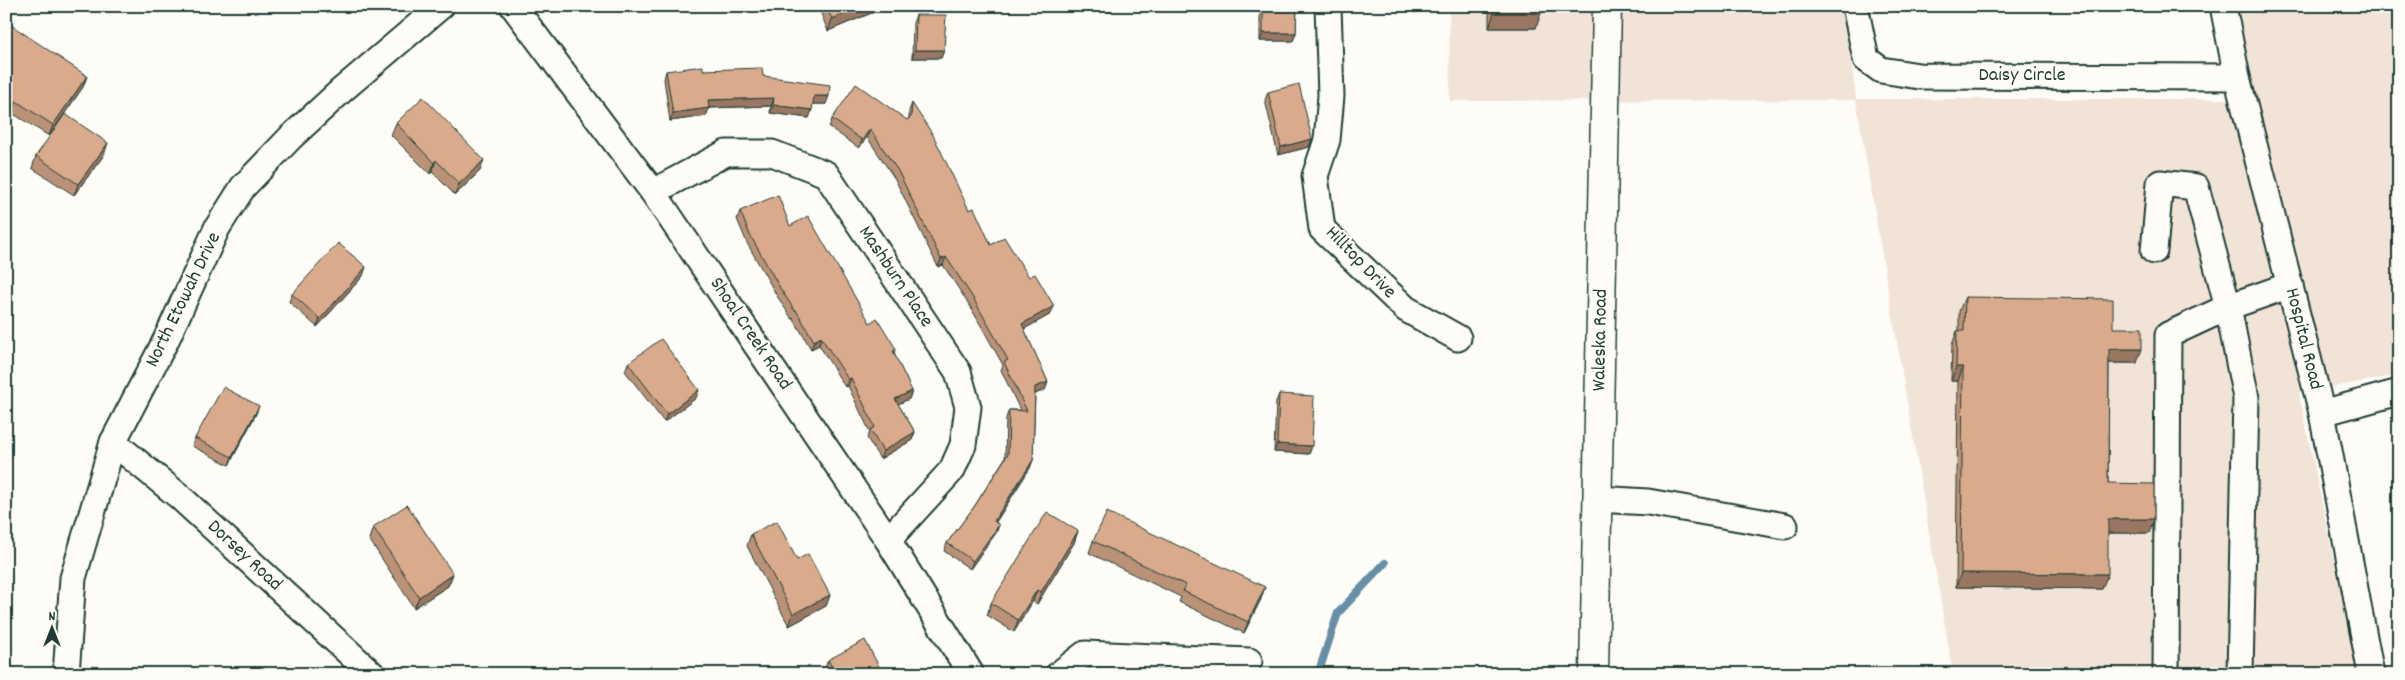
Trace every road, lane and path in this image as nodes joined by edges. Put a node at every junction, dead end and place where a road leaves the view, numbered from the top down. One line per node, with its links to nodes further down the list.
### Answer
1 (441, 6): 15 (street, North Etowah Drive)
2 (513, 6): 8 (street, Shoal Creek Road)
3 (1328, 6): 12 (street, Hilltop Drive)
4 (1608, 6): 16 (main road, Waleska Road)
5 (1855, 6): 7 (street, Daisy Circle)
6 (2223, 6): 7 (street, Hospital Road)
7 (2237, 77): 10 (street, Hospital Road)
8 (653, 192): 18 (street, Shoal Creek Road); 18 (street, Mashburn Place)
9 (2154, 251): 11 (street)
10 (2290, 286): 11 (street); 14 (street, Hospital Road)
11 (2228, 307): 25 (street); 26 (street)
12 (1458, 338)
13 (2399, 392): 14 (street)
14 (2322, 413): 27 (street, Hospital Road)
15 (113, 442): 20 (street, North Etowah Drive); 21 (street, Dorsey Road)
16 (1597, 499): 17 (street); 24 (main road, Waleska Road)
17 (1785, 526)
18 (888, 540): 22 (street, Shoal Creek Road)
19 (1249, 661): 23 (street)
20 (66, 674)
21 (372, 674)
22 (971, 674)
23 (1059, 674)
24 (1594, 674)
25 (2166, 674)
26 (2240, 674)
27 (2371, 674)

